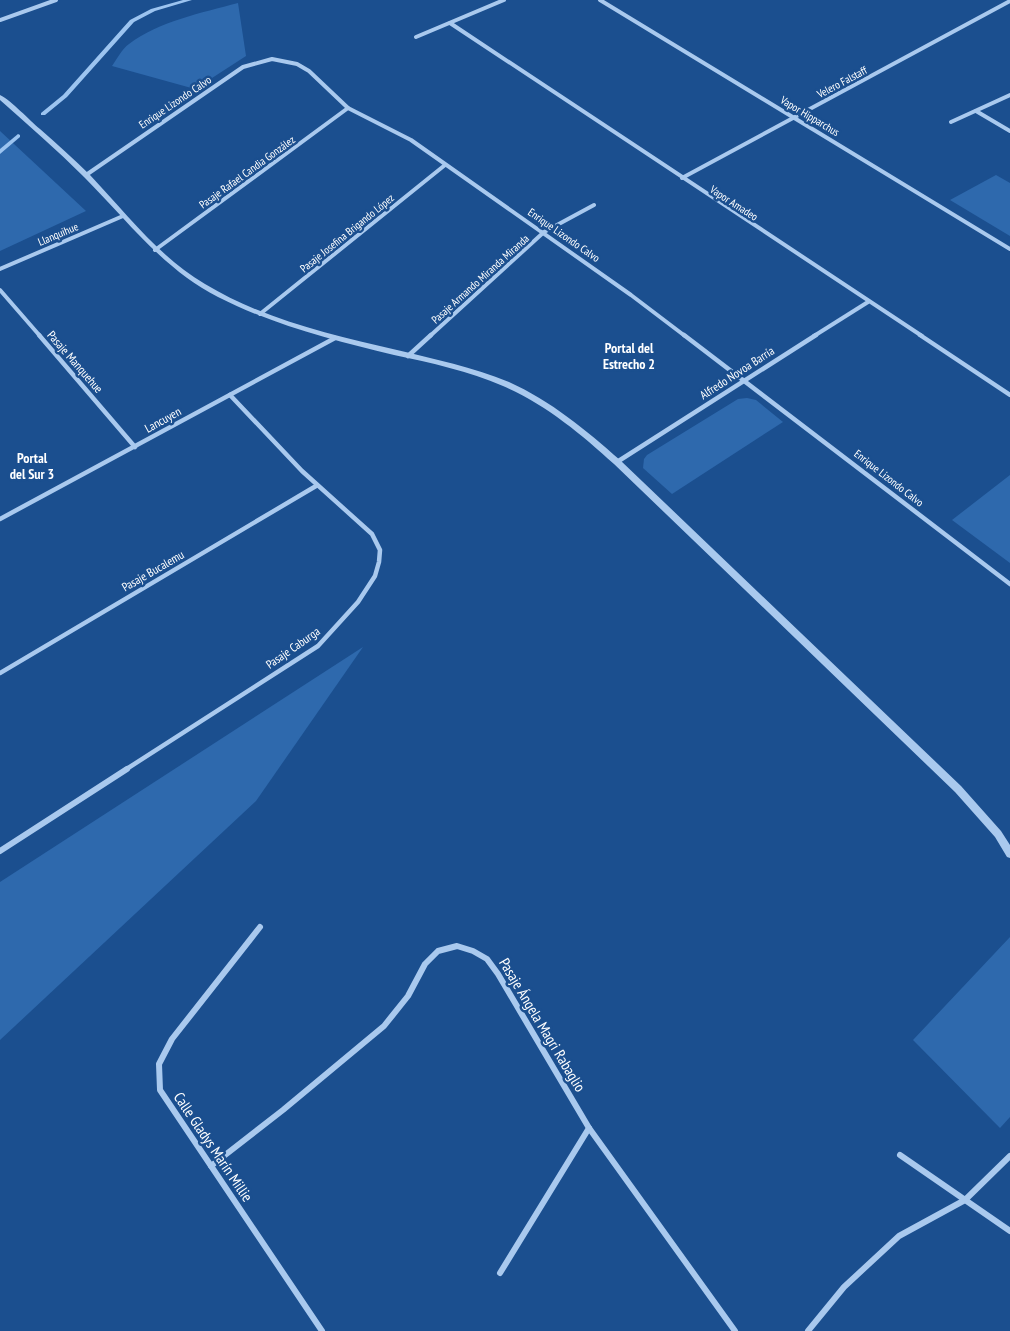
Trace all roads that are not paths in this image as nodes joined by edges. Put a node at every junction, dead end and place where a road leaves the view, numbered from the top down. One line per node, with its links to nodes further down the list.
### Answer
1 (56, 0): 5 (street)
2 (504, 0): 6 (street)
3 (600, 0): 12 (street, Vapor Hipparchus)
4 (1010, 1): 12 (street, Velero Falstaff)
5 (0, 20)
6 (450, 23): 7 (street); 17 (street, Vapor Amadeo)
7 (416, 37)
8 (1010, 95): 11 (street)
9 (0, 97): 16 (street)
10 (348, 108): 15 (street, Enrique Lizondo Calvo); 16 (street, Enrique Lizondo Calvo); 22 (street, Pasaje Rafael Candia González)
11 (976, 111): 13 (street); 14 (street)
12 (795, 117): 17 (street, Velero Falstaff); 21 (street, Vapor Hipparchus)
13 (951, 122)
14 (1010, 131)
15 (445, 165): 20 (street, Enrique Lizondo Calvo); 26 (street, Pasaje Josefina Brigando López)
16 (86, 175): 19 (street)
17 (682, 178): 25 (street, Vapor Amadeo)
18 (594, 205): 20 (street, Pasaje Armando Miranda Miranda)
19 (123, 216): 22 (street); 23 (street, Llanquihue)
20 (544, 232): 28 (street, Pasaje Armando Miranda Miranda); 29 (street, Enrique Lizondo Calvo)
21 (1010, 248)
22 (155, 250): 26 (street)
23 (0, 269)
24 (0, 290): 32 (street, Pasaje Manquehue)
25 (868, 302): 29 (street, Alfredo Novoa Barría); 31 (street, Vapor Amadeo)
26 (260, 314): 27 (street)
27 (336, 338): 28 (street); 30 (street, Lancuyen)
28 (408, 356): 33 (street)
29 (745, 380): 33 (street, Alfredo Novoa Barría); 36 (street, Enrique Lizondo Calvo)
30 (230, 395): 32 (street, Lancuyen); 34 (street, Pasaje Caburga)
31 (1010, 396)
32 (135, 447): 35 (street, Lancuyen)
33 (617, 462): 39 (street)
34 (316, 486): 37 (street, Pasaje Bucalemu); 38 (street, Pasaje Caburga)
35 (0, 520)
36 (1010, 584)
37 (0, 673)
38 (0, 852)
39 (1010, 854)
40 (260, 927): 44 (street, Calle Gladys Marín Millie)
41 (589, 1128): 44 (street, Pasaje Ángela Magri Rabaglio); 47 (street); 49 (street, Pasaje Ángela Magri Rabaglio)
42 (900, 1155): 45 (street)
43 (1010, 1156): 45 (street)
44 (211, 1166): 48 (street, Calle Gladys Marín Millie)
45 (965, 1200): 46 (street); 50 (street)
46 (1010, 1231)
47 (500, 1273)
48 (322, 1331)
49 (735, 1331)
50 (808, 1331)

